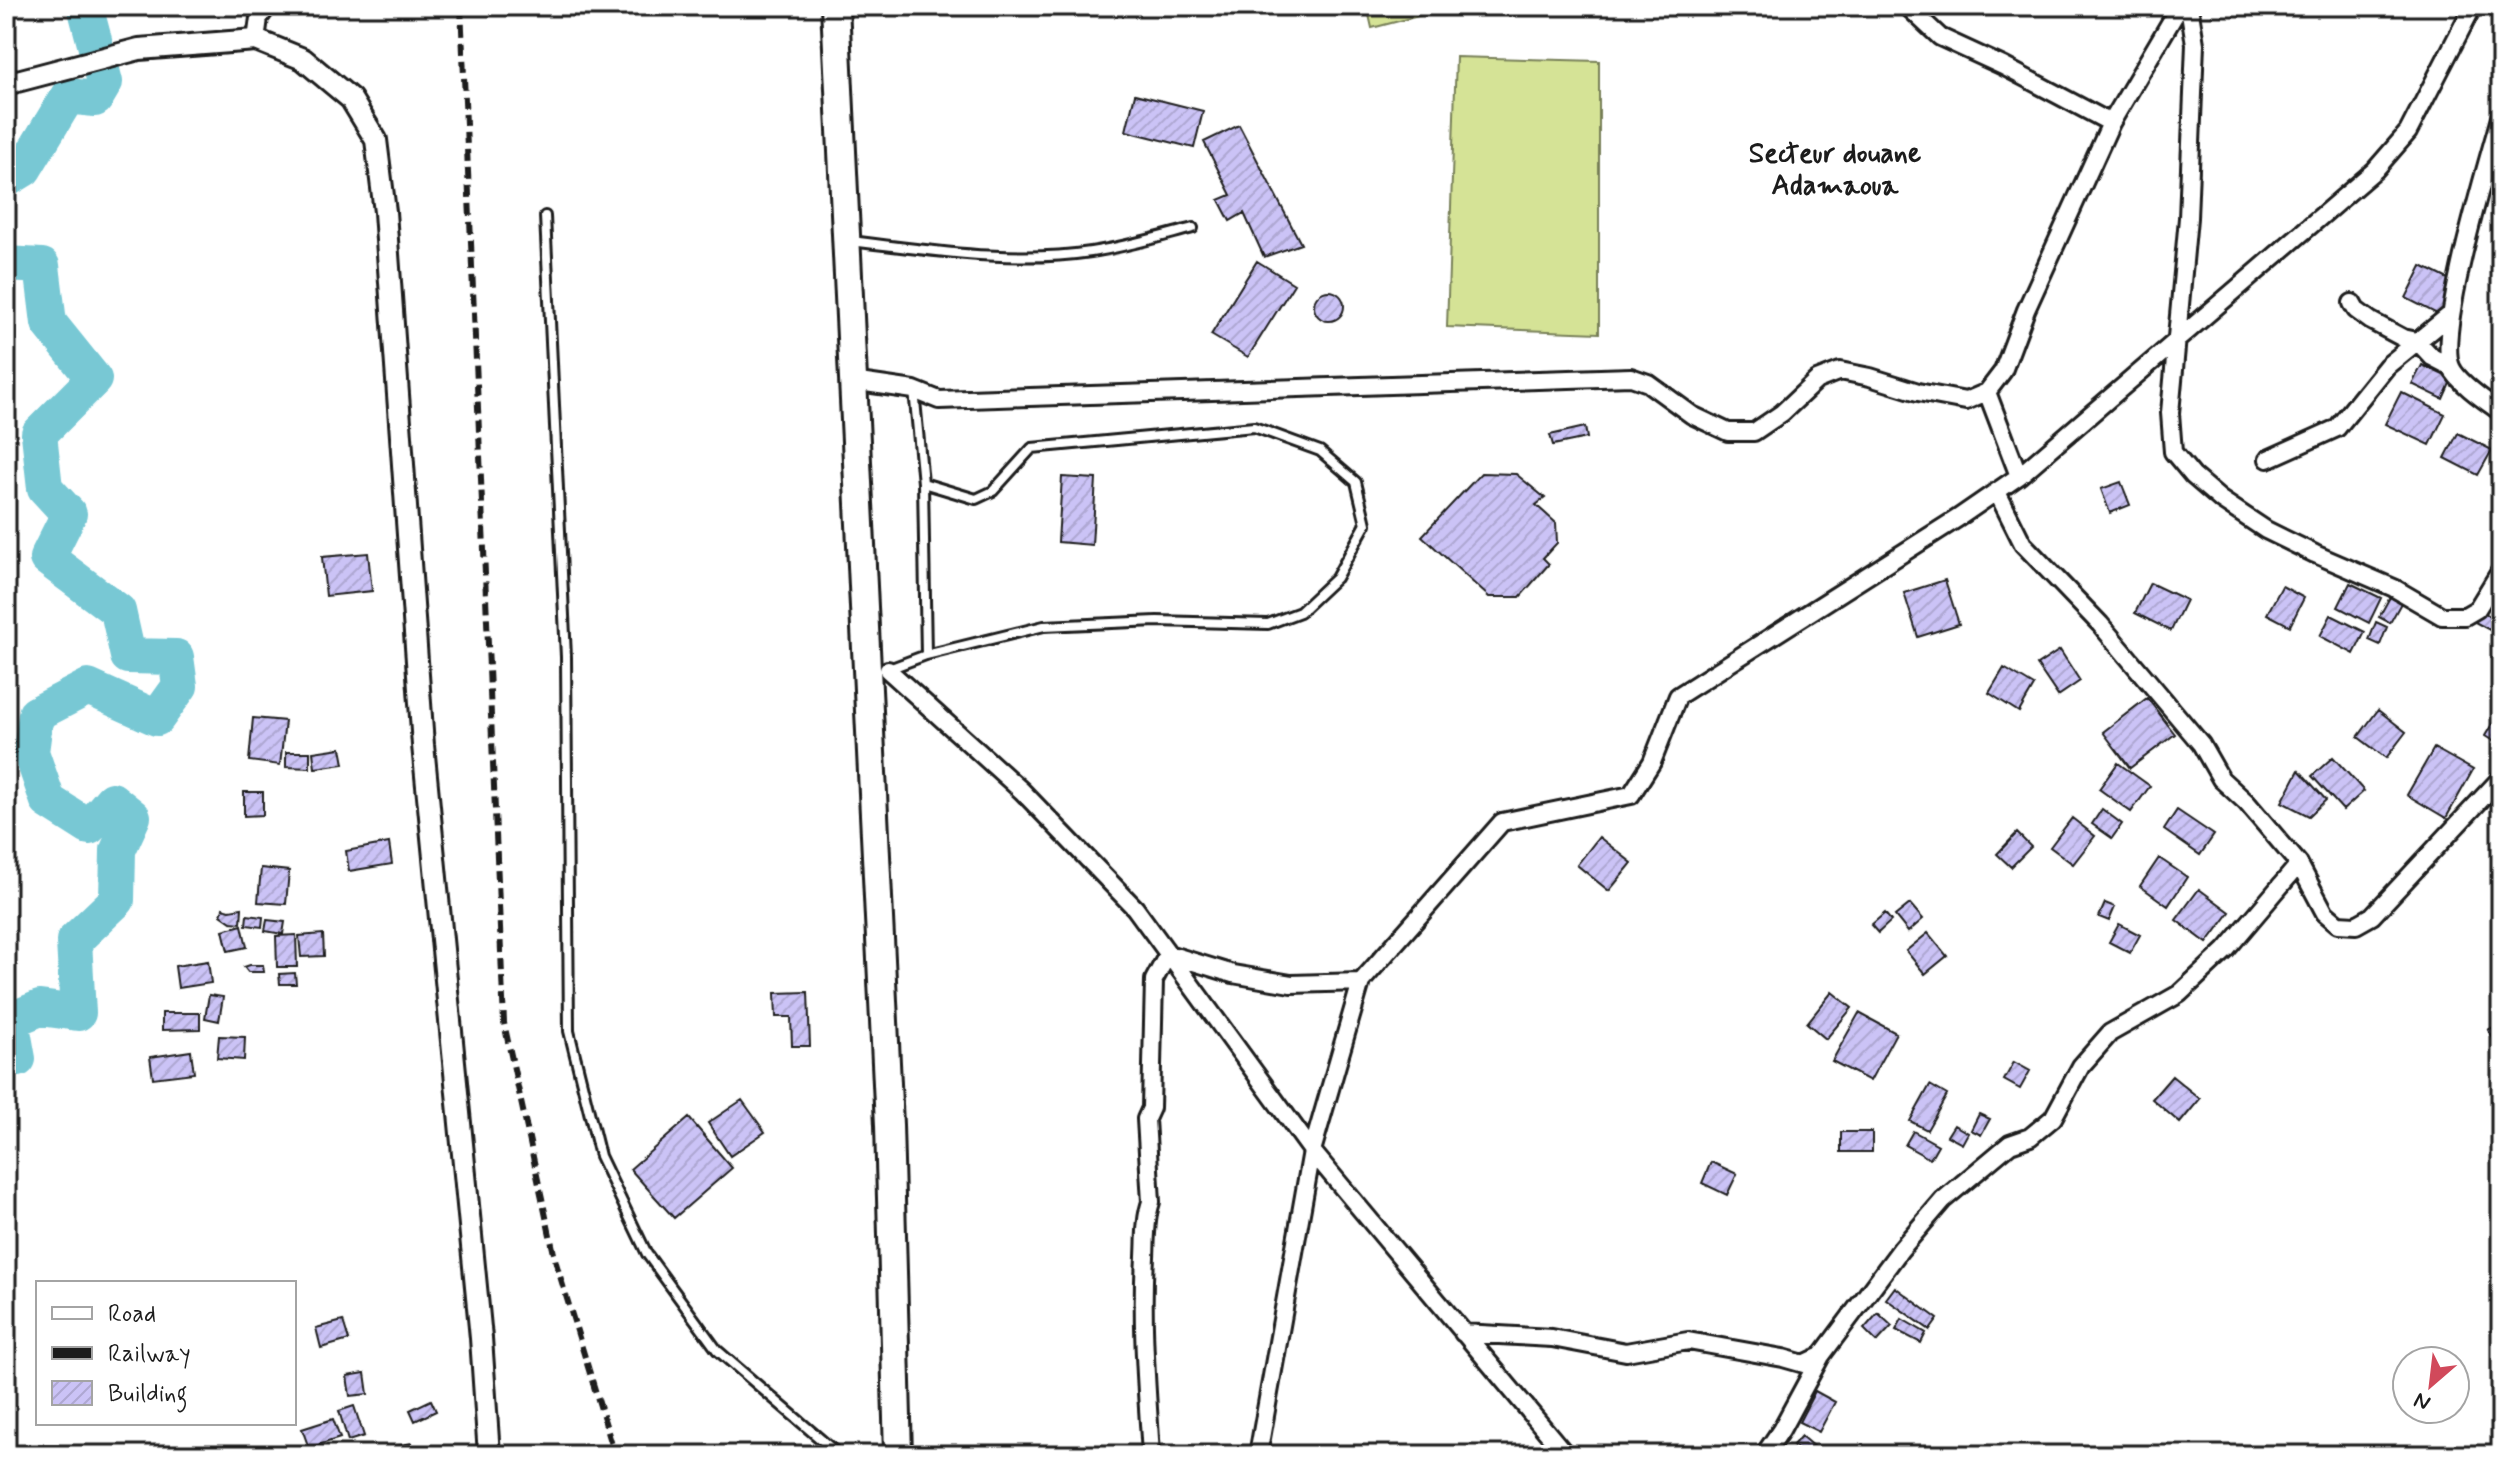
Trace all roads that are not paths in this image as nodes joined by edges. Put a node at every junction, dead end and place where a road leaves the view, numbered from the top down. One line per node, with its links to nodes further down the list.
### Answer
1 (268, 6): 7 (street)
2 (835, 6): 13 (main road)
3 (1907, 6): 10 (street)
4 (2180, 6): 10 (street)
5 (2189, 6): 16 (street)
6 (2473, 6): 16 (street)
7 (256, 40): 8 (street); 37 (street)
8 (6, 84)
9 (2501, 114): 15 (street)
10 (2111, 123): 21 (street)
11 (545, 216): 38 (lane)
12 (1193, 228): 13 (lane)
13 (846, 241): 19 (main road)
14 (2352, 303): 17 (street)
15 (2451, 314): 17 (street); 18 (street)
16 (2176, 341): 24 (street); 27 (street)
17 (2417, 341): 18 (street); 23 (street)
18 (2451, 367): 22 (street)
19 (852, 381): 20 (street); 29 (main road)
20 (914, 390): 21 (street); 25 (lane)
21 (1987, 392): 24 (street)
22 (2501, 412)
23 (2268, 459)
24 (2019, 476): 26 (street)
25 (923, 483): 28 (lane); 28 (lane)
26 (1997, 492): 31 (street); 33 (street)
27 (2501, 570)
28 (926, 655): 29 (lane)
29 (877, 674): 32 (street); 39 (main road)
30 (2501, 778): 31 (street)
31 (2299, 864): 36 (street)
32 (1168, 954): 33 (street); 34 (street); 40 (street)
33 (1361, 982): 34 (street)
34 (1312, 1151): 35 (street); 41 (street)
35 (1463, 1333): 36 (street); 42 (street)
36 (1821, 1356): 43 (street)
37 (489, 1455)
38 (839, 1455)
39 (898, 1455)
40 (1151, 1455)
41 (1258, 1455)
42 (1566, 1455)
43 (1764, 1455)

